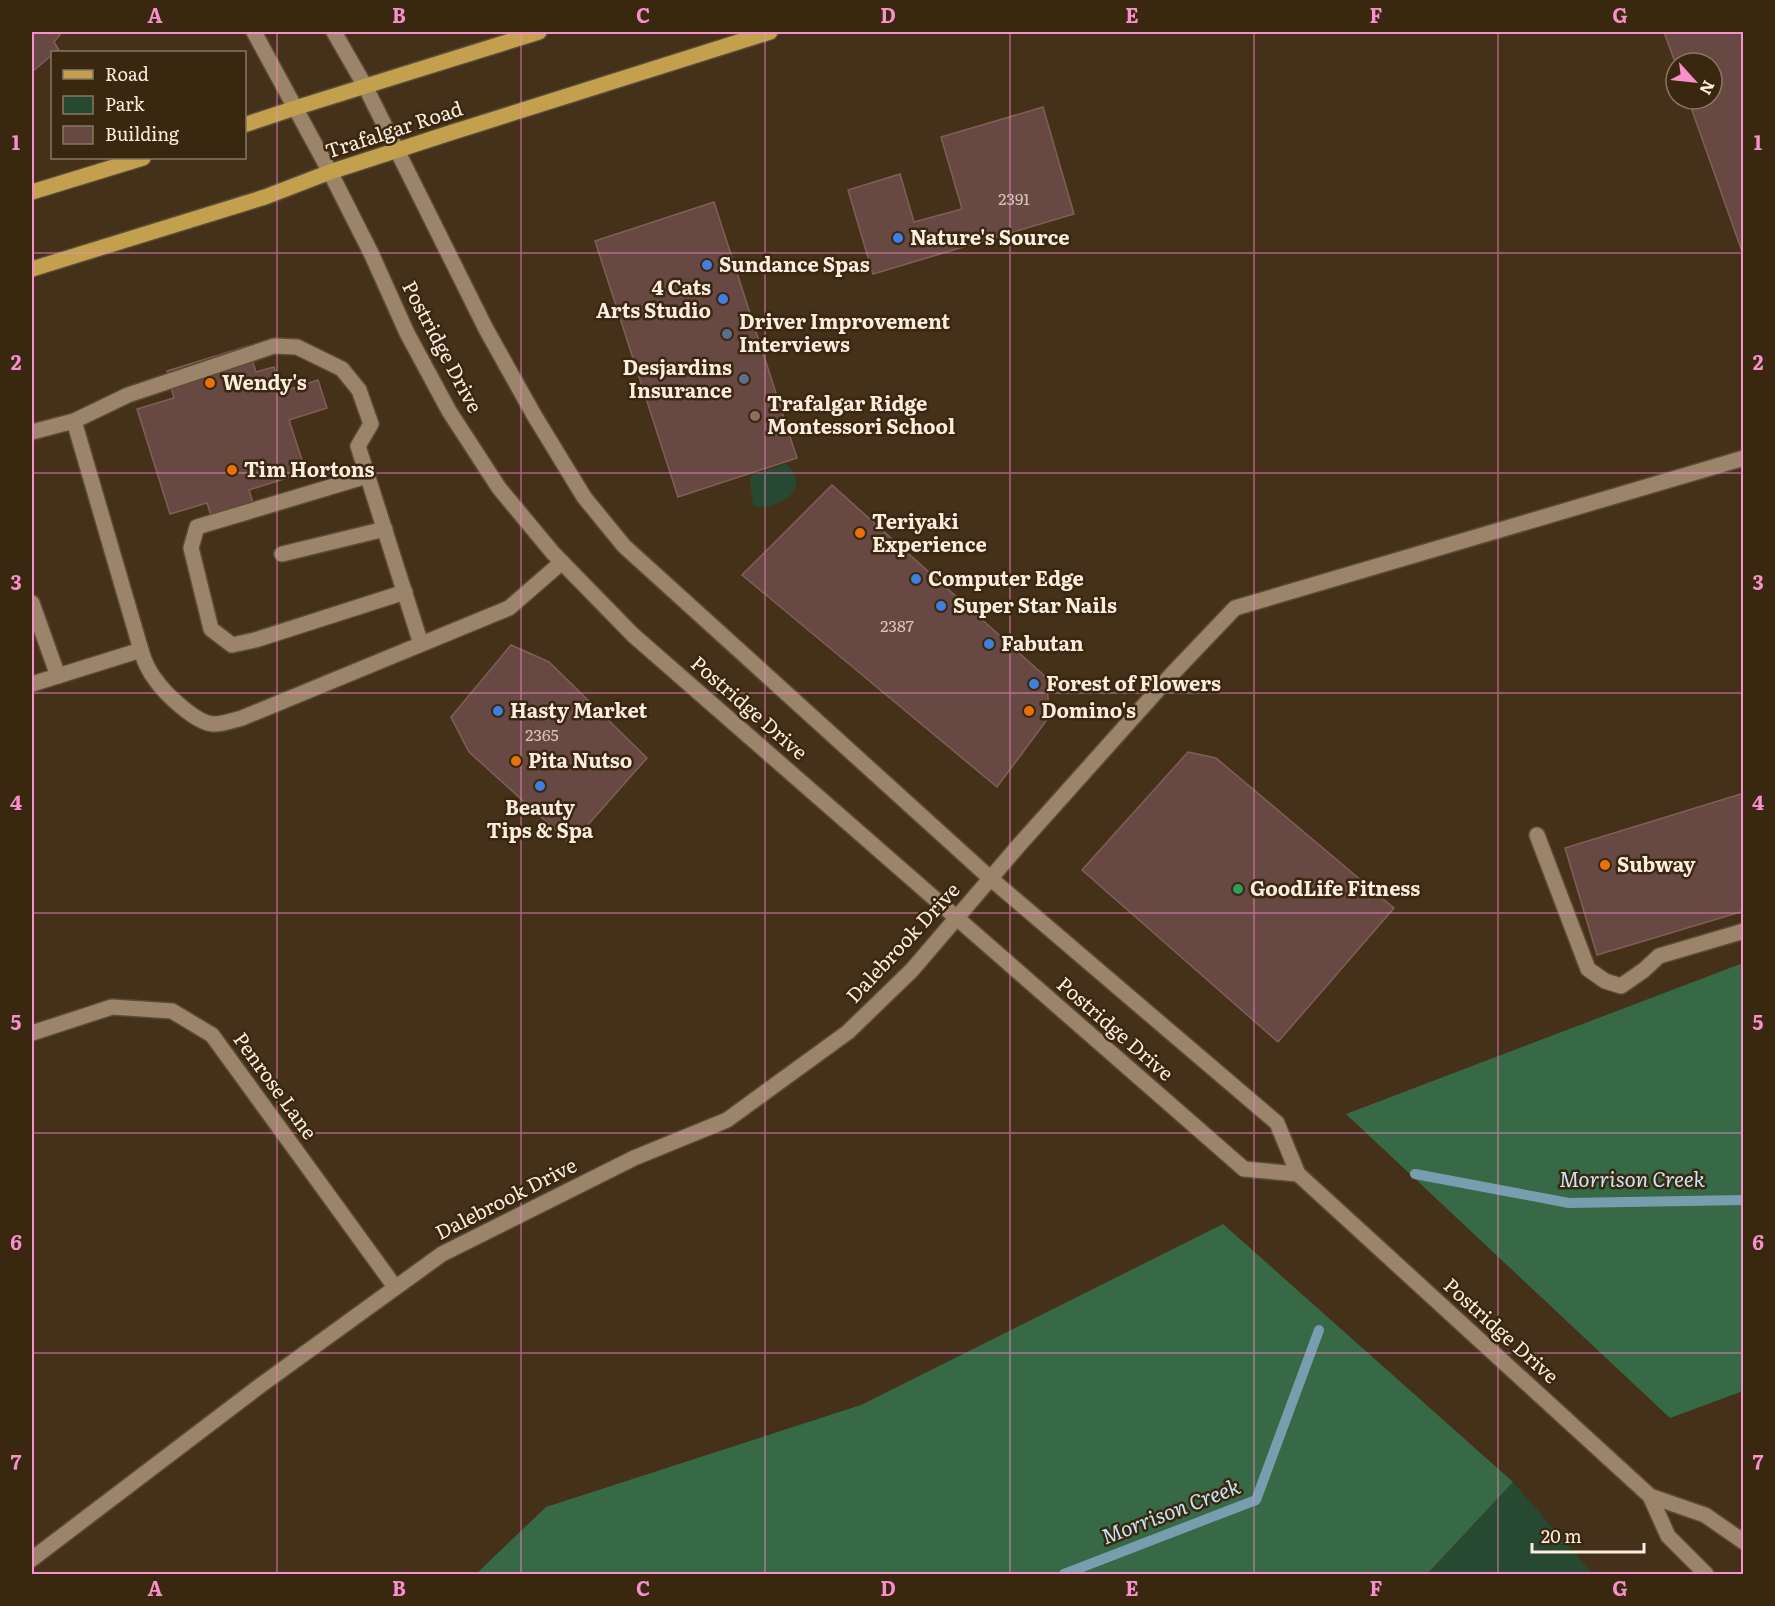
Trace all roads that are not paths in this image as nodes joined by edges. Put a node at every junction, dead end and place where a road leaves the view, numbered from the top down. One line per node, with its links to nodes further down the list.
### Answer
1 (254, 32): 6 (street, Postridge Drive)
2 (334, 32): 5 (street, Postridge Drive)
3 (539, 32): 5 (main road)
4 (770, 32): 8 (main road, Trafalgar Road)
5 (365, 86): 6 (main road); 8 (street, Postridge Drive)
6 (295, 108): 7 (main road); 10 (street, Postridge Drive)
7 (246, 124)
8 (397, 151): 10 (main road, Trafalgar Road); 27 (street, Postridge Drive)
9 (140, 159): 11 (main road)
10 (330, 172): 12 (main road, Trafalgar Road); 19 (street, Postridge Drive)
11 (32, 192)
12 (32, 268)
13 (74, 421): 14 (street); 16 (street); 23 (street)
14 (32, 432)
15 (1743, 458): 27 (street, Dalebrook Drive)
16 (367, 476): 17 (street); 20 (street)
17 (384, 529): 18 (street); 20 (street)
18 (282, 554)
19 (562, 562): 22 (street); 28 (street, Postridge Drive)
20 (405, 592): 22 (street)
21 (32, 603): 24 (street)
22 (421, 644): 23 (street)
23 (141, 650): 24 (street)
24 (58, 676): 25 (street)
25 (32, 684)
26 (1537, 835): 29 (street)
27 (990, 878): 28 (street, Dalebrook Drive); 31 (street, Postridge Drive)
28 (956, 918): 31 (street, Postridge Drive); 32 (street, Dalebrook Drive)
29 (1743, 931)
30 (32, 1034): 32 (street, Penrose Lane)
31 (1298, 1174): 33 (street, Postridge Drive)
32 (395, 1287): 35 (street, Dalebrook Drive)
33 (1650, 1496): 34 (street, Postridge Drive); 36 (street, Postridge Drive)
34 (1743, 1542)
35 (32, 1559)
36 (1706, 1575)

